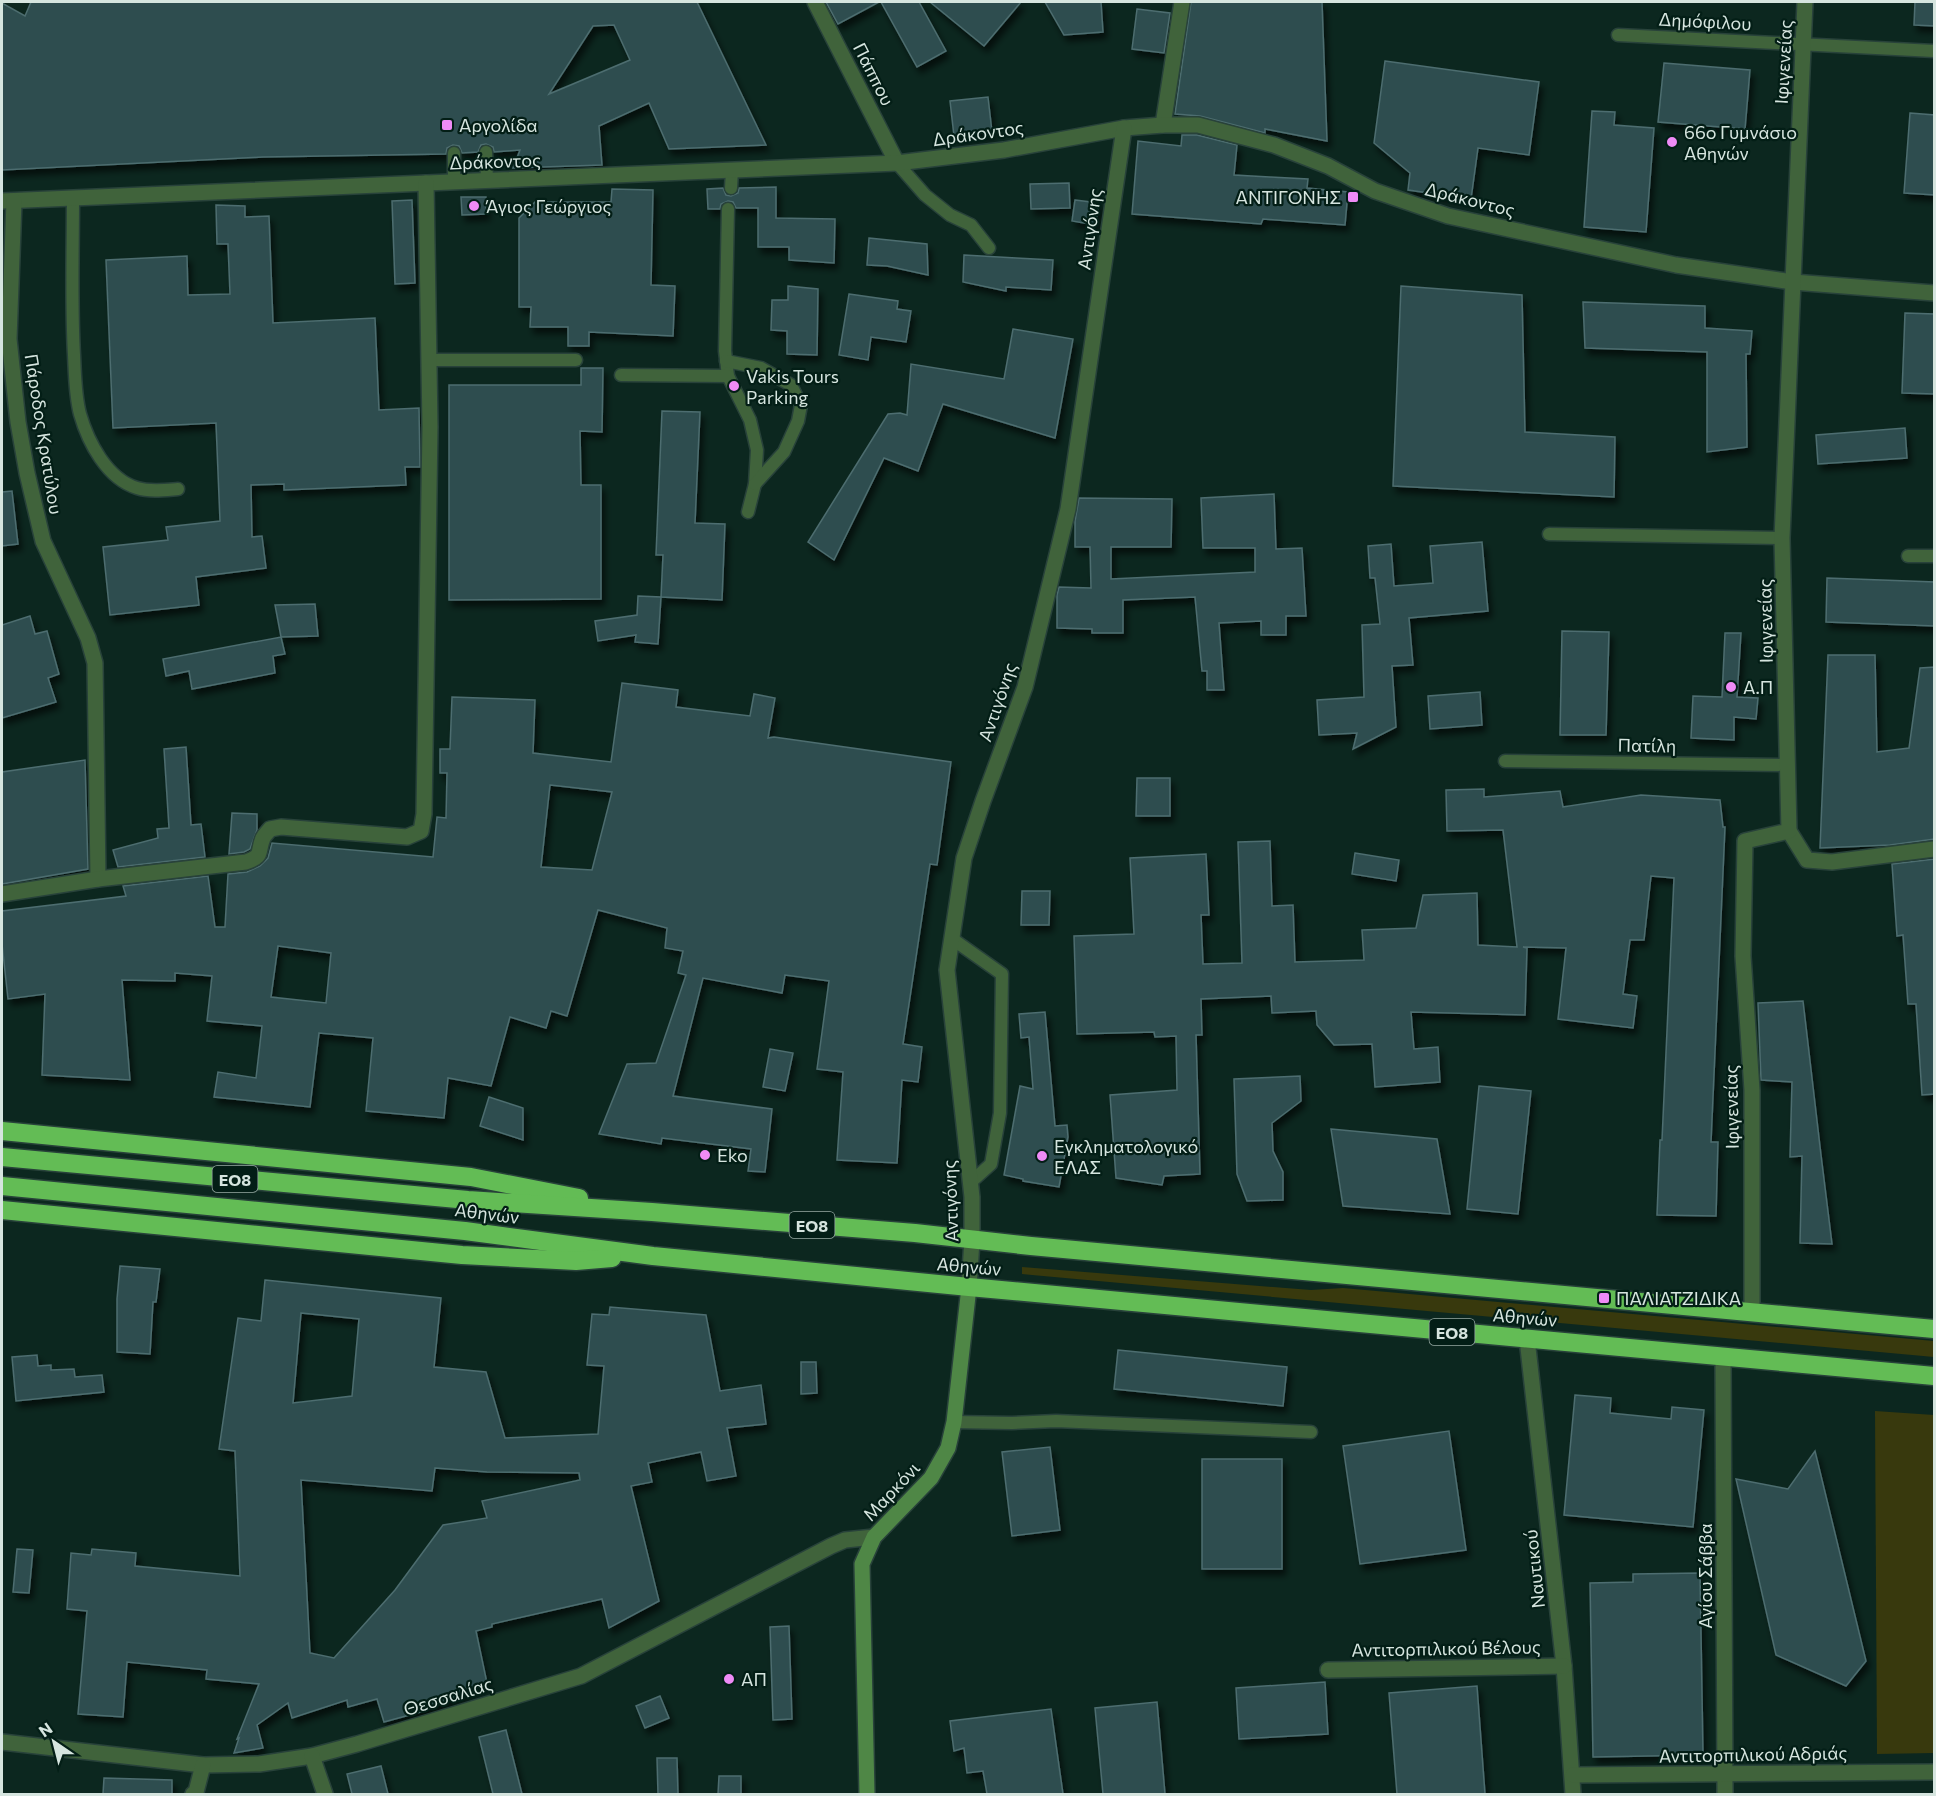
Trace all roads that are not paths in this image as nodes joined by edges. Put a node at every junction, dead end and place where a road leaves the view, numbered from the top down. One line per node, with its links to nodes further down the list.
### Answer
1 (816, 2): 11 (street, Πάππου)
2 (1182, 2): 7 (street)
3 (1805, 2): 5 (street, Ιφιγενείας)
4 (1618, 35): 5 (lane, Δημόφιλου)
5 (1803, 43): 6 (lane, Δημόφιλου); 21 (street, Ιφιγενείας)
6 (1935, 51)
7 (1163, 125): 8 (street, Δράκοντος); 21 (street, Δράκοντος)
8 (1124, 128): 11 (street, Δράκοντος); 41 (street, Αντιγόνης)
9 (486, 152): 13 (lane)
10 (454, 153): 14 (lane)
11 (897, 163): 12 (street, Δράκοντος); 20 (lane)
12 (732, 170): 13 (street, Δράκοντος); 16 (lane)
13 (487, 181): 14 (street, Δράκοντος)
14 (454, 182): 15 (street, Δράκοντος)
15 (426, 183): 17 (street, Δράκοντος); 23 (street)
16 (731, 188)
17 (73, 198): 18 (street, Δράκοντος); 29 (lane)
18 (8, 201): 39 (street, Πάροδος Κρατύλου)
19 (728, 209): 25 (lane)
20 (989, 248)
21 (1793, 282): 22 (street, Δράκοντος); 32 (street, Ιφιγενείας)
22 (1935, 293)
23 (429, 360): 24 (lane); 39 (street)
24 (576, 360)
25 (726, 361): 27 (lane); 28 (lane)
26 (621, 375): 27 (lane)
27 (728, 376): 28 (lane)
28 (755, 484): 30 (lane)
29 (178, 489)
30 (748, 512)
31 (1549, 534): 32 (lane)
32 (1782, 537): 36 (street, Ιφιγενείας)
33 (1908, 555): 34 (lane)
34 (1935, 556)
35 (1505, 761): 36 (lane, Πατίλη)
36 (1788, 765): 37 (street, Ιφιγενείας)
37 (1789, 831): 38 (street); 51 (street, Ιφιγενείας)
38 (1935, 849)
39 (98, 879): 40 (street)
40 (2, 894)
41 (951, 938): 44 (street, Αντιγόνης); 44 (lane)
42 (2, 1131): 47 (highway)
43 (2, 1157): 47 (highway, Αθηνών / ΕΟ8)
44 (971, 1182): 48 (street, Αντιγόνης)
45 (2, 1186): 49 (highway, Αθηνών / ΕΟ8)
46 (2, 1210): 49 (highway)
47 (652, 1212): 48 (highway, Αθηνών / ΕΟ8)
48 (972, 1240): 50 (street, Αντιγόνης); 51 (highway, Αθηνών / ΕΟ8)
49 (653, 1256): 50 (highway, Αθηνών / ΕΟ8)
50 (969, 1287): 53 (highway, Αθηνών / ΕΟ8); 56 (street, Μαρκόνι)
51 (1752, 1312): 52 (highway, Αθηνών / ΕΟ8)
52 (1935, 1329)
53 (1527, 1339): 54 (highway, Αθηνών / ΕΟ8); 59 (street, Ναυτικού)
54 (1724, 1357): 55 (highway, Αθηνών / ΕΟ8); 65 (street, Αγίου Σάββα)
55 (1935, 1376)
56 (954, 1422): 57 (lane); 58 (street, Μαρκόνι)
57 (1311, 1432)
58 (874, 1537): 62 (street, Θεσσαλίας); 69 (street, Μαρκόνι)
59 (1564, 1666): 60 (street, Αντιτορπιλικού Βέλους); 66 (street, Ναυτικού)
60 (1328, 1670)
61 (2, 1742): 63 (street, Θεσσαλίας)
62 (312, 1756): 63 (street, Θεσσαλίας); 68 (street)
63 (203, 1765): 67 (street)
64 (1935, 1772): 65 (street, Αντιτορπιλικού Αδριάς)
65 (1725, 1774): 66 (street, Αντιτορπιλικού Αδριάς); 71 (street, Αγίου Σάββα)
66 (1572, 1775): 70 (street, Ναυτικού)
67 (193, 1794)
68 (325, 1794)
69 (867, 1794)
70 (1573, 1794)
71 (1725, 1794)

